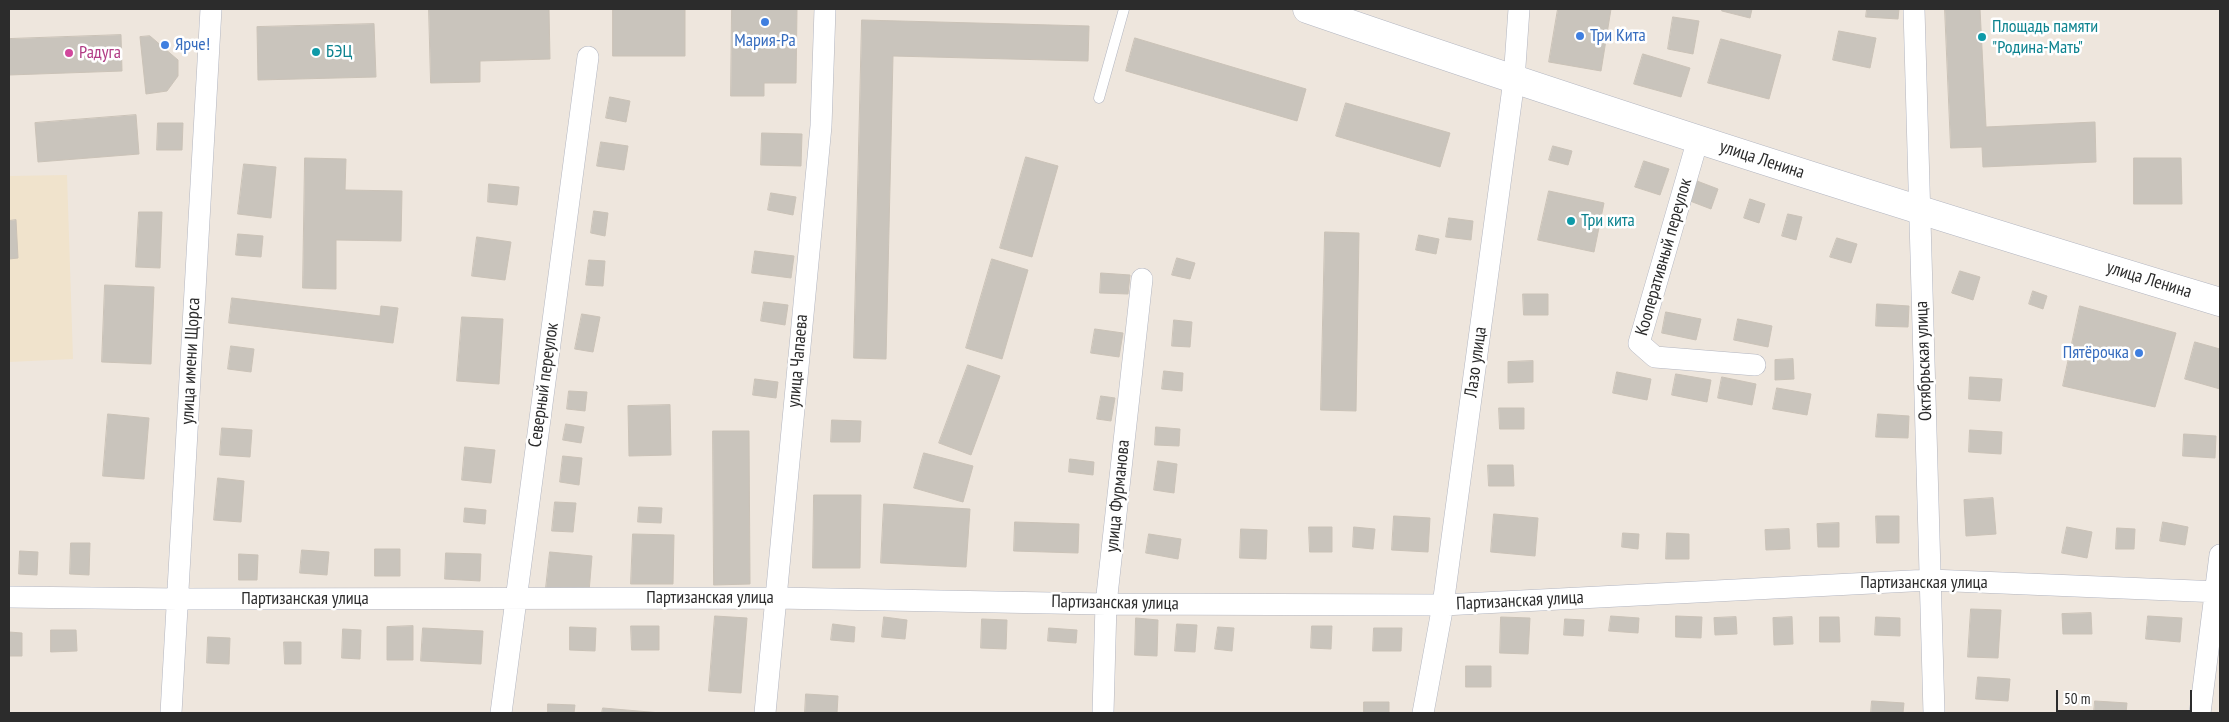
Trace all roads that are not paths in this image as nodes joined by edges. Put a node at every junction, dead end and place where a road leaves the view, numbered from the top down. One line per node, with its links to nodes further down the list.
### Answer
1 (211, 9): 21 (street, улица имени Щорса)
2 (825, 9): 20 (street, улица Чапаева)
3 (1124, 9): 9 (lane)
4 (1307, 9): 8 (main road, улица Ленина)
5 (1519, 9): 8 (street, Лазо улица)
6 (1914, 9): 11 (street, Октябрьская улица)
7 (588, 56): 19 (street, Северный переулок)
8 (1514, 80): 10 (main road, улица Ленина); 23 (street, Лазо улица)
9 (1099, 98)
10 (1698, 139): 11 (main road, улица Ленина); 14 (street, Кооперативный переулок)
11 (1920, 210): 13 (main road, улица Ленина); 16 (street, Октябрьская улица)
12 (1142, 279): 22 (street, улица Фурманова)
13 (2220, 302)
14 (1756, 365)
15 (2220, 555): 17 (street)
16 (1930, 580): 17 (street, Партизанская улица); 23 (street, Партизанская улица); 29 (street, Октябрьская улица)
17 (2217, 592): 30 (street)
18 (9, 597): 21 (street, Партизанская улица)
19 (515, 598): 20 (street, Партизанская улица); 21 (street, Партизанская улица); 25 (street, Северный переулок)
20 (776, 598): 22 (street, Партизанская улица); 26 (street, улица Чапаева)
21 (178, 599): 24 (street, улица имени Щорса)
22 (1106, 604): 23 (street, Партизанская улица); 27 (street, улица Фурманова)
23 (1443, 605): 28 (street, Лазо улица)
24 (171, 713)
25 (501, 713)
26 (765, 713)
27 (1103, 713)
28 (1424, 713)
29 (1934, 713)
30 (2200, 713)

